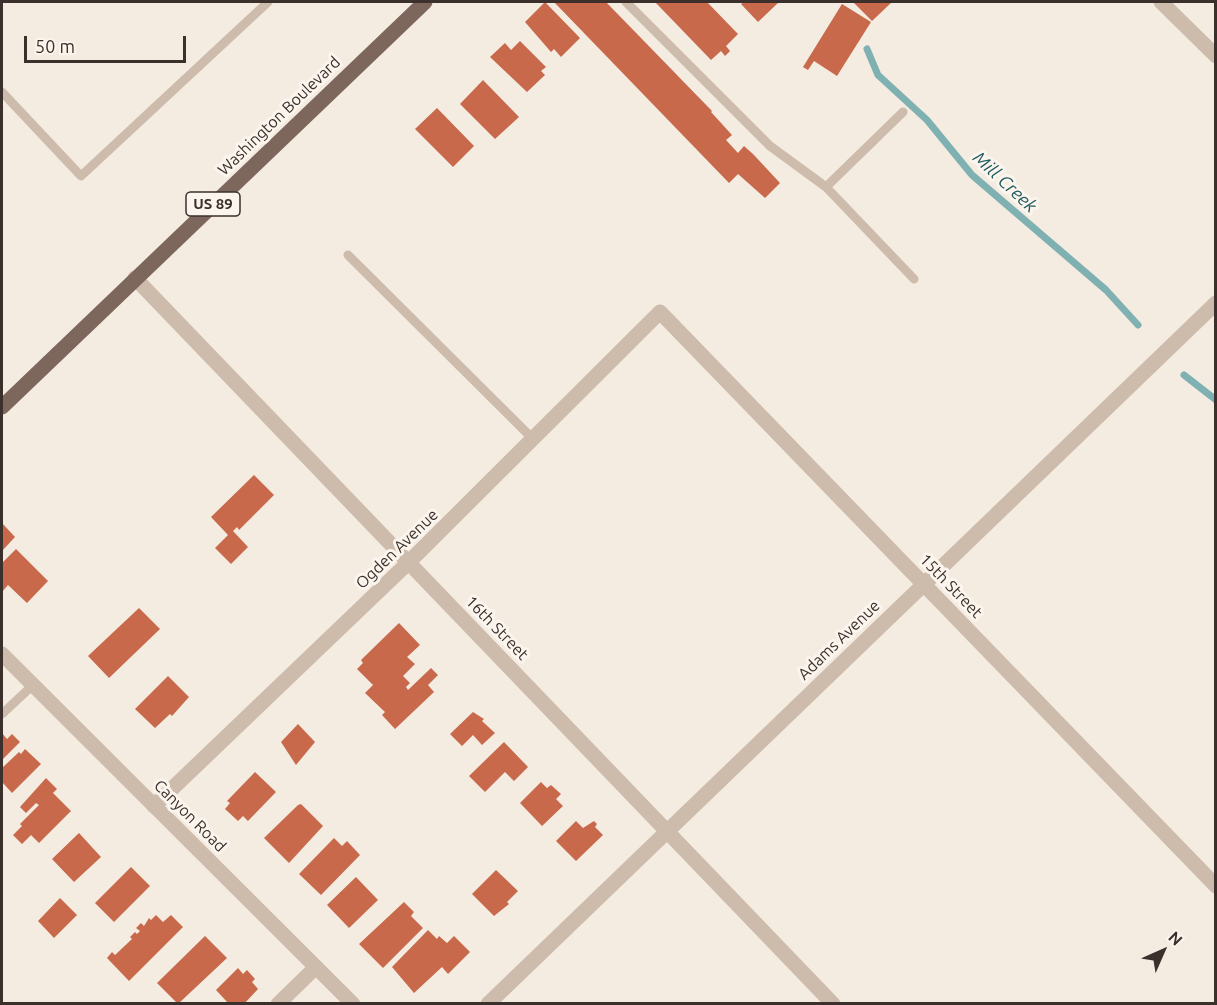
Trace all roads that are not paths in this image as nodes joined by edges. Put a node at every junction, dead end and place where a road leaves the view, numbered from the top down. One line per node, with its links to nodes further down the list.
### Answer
1 (268, 2): 6 (lane)
2 (626, 2): 8 (lane)
3 (1161, 2): 5 (street)
4 (418, 4): 10 (main road, Washington Boulevard / US 89)
5 (1215, 56)
6 (2, 92)
7 (903, 112): 8 (lane)
8 (826, 187): 11 (lane)
9 (348, 255): 15 (lane)
10 (135, 278): 14 (main road, Washington Boulevard / US 89); 16 (street, 16th Street)
11 (914, 279)
12 (1215, 303): 17 (street, Adams Avenue)
13 (660, 312): 15 (street, Ogden Avenue); 17 (street, 15th Street)
14 (2, 407)
15 (533, 439): 16 (street, Ogden Avenue)
16 (410, 562): 21 (street, Ogden Avenue); 22 (street, 16th Street)
17 (924, 584): 22 (street, Adams Avenue); 23 (street, 15th Street)
18 (2, 654): 19 (street, Canyon Road)
19 (33, 685): 20 (lane); 21 (street, Canyon Road)
20 (2, 714)
21 (154, 806): 24 (street, Canyon Road)
22 (669, 831): 27 (street, Adams Avenue); 28 (street, 16th Street)
23 (1215, 886)
24 (316, 967): 25 (street); 26 (street, Canyon Road)
25 (278, 1004)
26 (353, 1004)
27 (488, 1004)
28 (833, 1004)

